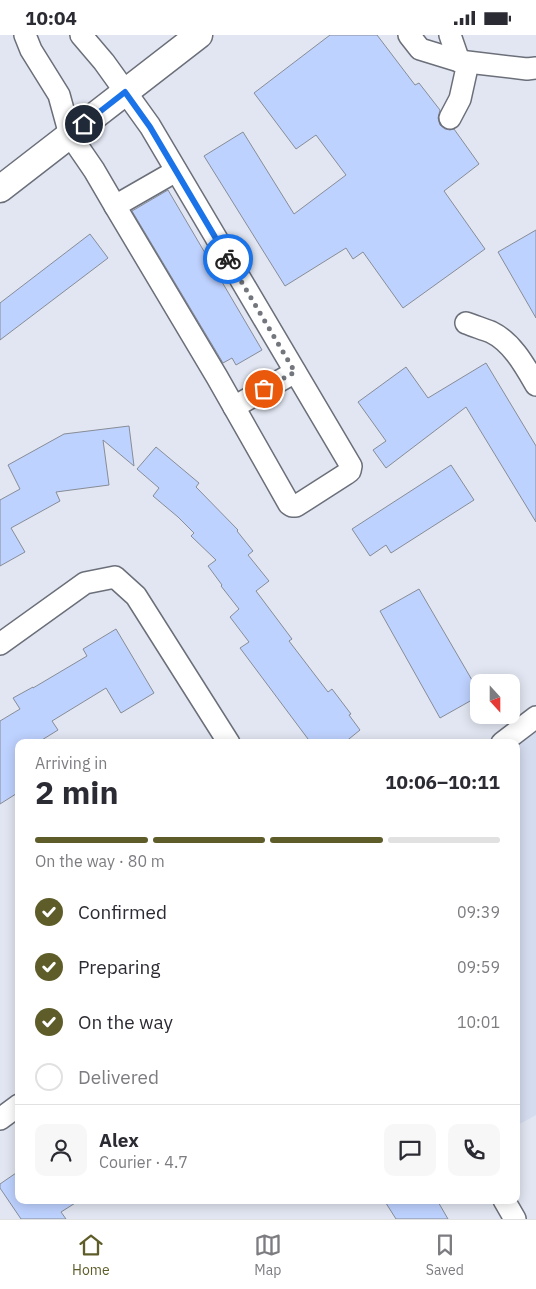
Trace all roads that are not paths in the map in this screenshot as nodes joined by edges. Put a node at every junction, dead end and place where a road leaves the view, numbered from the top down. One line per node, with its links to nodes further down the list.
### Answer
1 (25, 35): 11 (street)
2 (81, 35): 9 (street)
3 (199, 35): 9 (main road)
4 (409, 35): 7 (street)
5 (450, 35): 7 (street)
6 (465, 35): 7 (street)
7 (464, 62): 8 (street); 10 (street)
8 (533, 73)
9 (125, 92): 11 (main road); 12 (street)
10 (450, 117)
11 (70, 135): 13 (main road); 14 (street)
12 (176, 171): 14 (street); 16 (street)
13 (0, 189)
14 (115, 206): 18 (street)
15 (466, 323): 17 (street)
16 (295, 372): 18 (street); 18 (street)
17 (536, 385)
18 (234, 407)
19 (0, 644): 21 (street)
20 (536, 717): 22 (street)
21 (226, 739)
22 (507, 739)
23 (15, 1108): 24 (street)
24 (0, 1119)
25 (506, 1204): 26 (street)
26 (515, 1219)

